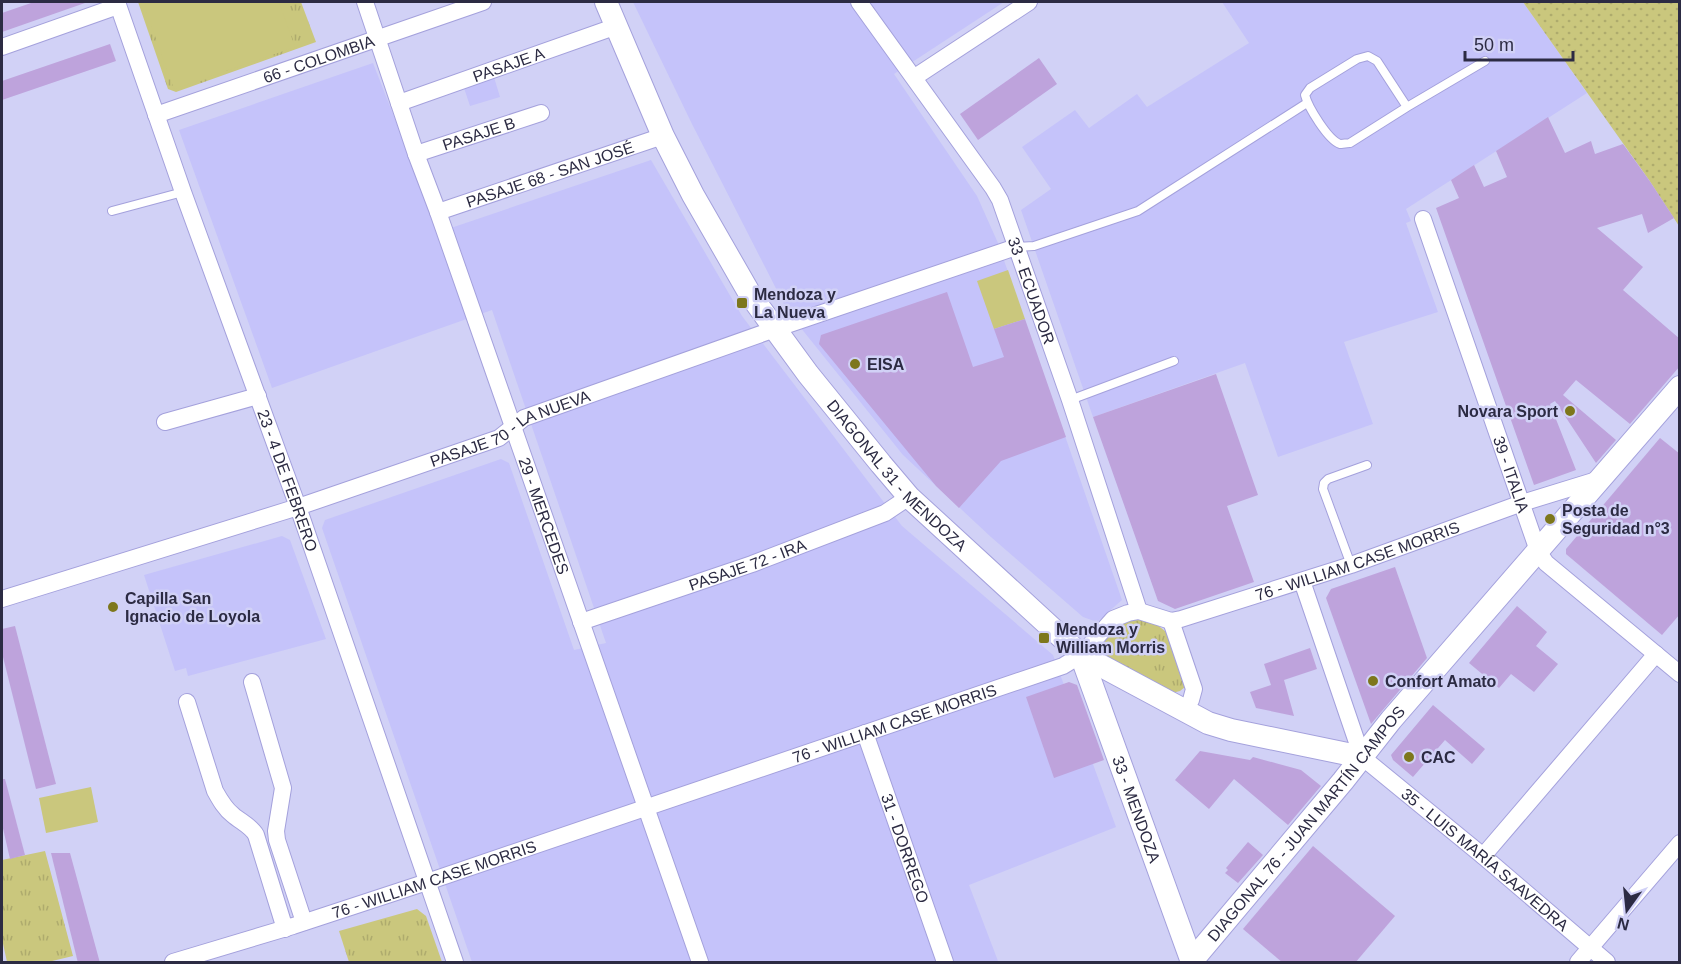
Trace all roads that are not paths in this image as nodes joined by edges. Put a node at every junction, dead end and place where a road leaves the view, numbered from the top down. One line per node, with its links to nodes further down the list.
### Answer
1 (365, 2): 8 (street, 29 - MERCEDES)
2 (483, 2): 8 (street, 66 - COLOMBIA)
3 (606, 2): 7 (street, DIAGONAL 31 - MENDOZA)
4 (860, 2): 11 (street, 33 - ECUADOR)
5 (1029, 2): 11 (street)
6 (118, 4): 9 (street); 16 (street, 23 - 4 DE FEBRERO)
7 (617, 26): 12 (street, PASAJE A); 17 (street, DIAGONAL 31 - MENDOZA)
8 (377, 37): 12 (street, 29 - MERCEDES); 16 (street, 66 - COLOMBIA)
9 (2, 47)
10 (1485, 61): 14 (lane)
11 (915, 77): 23 (street, 33 - ECUADOR)
12 (399, 102): 18 (street, 29 - MERCEDES)
13 (1307, 103): 14 (lane); 14 (lane); 23 (lane)
14 (1407, 107)
15 (541, 113): 18 (street, PASAJE B)
16 (156, 114): 19 (street, 23 - 4 DE FEBRERO)
17 (663, 136): 21 (street, PASAJE 68 - SAN JOSÉ); 24 (street, DIAGONAL 31 - MENDOZA)
18 (416, 154): 21 (street, 29 - MERCEDES)
19 (183, 192): 20 (lane); 27 (street, 23 - 4 DE FEBRERO)
20 (112, 211)
21 (438, 212): 30 (street, 29 - MERCEDES)
22 (1422, 219): 34 (street, 39 - ITALIA)
23 (1016, 247): 24 (street, PASAJE 70 - LA NUEVA); 28 (street, 33 - ECUADOR)
24 (775, 329): 30 (street, PASAJE 70 - LA NUEVA); 33 (street, DIAGONAL 31 - MENDOZA)
25 (1174, 361): 28 (lane)
26 (1680, 387): 32 (street, DIAGONAL 76 - JUAN MARTÍN CAMPOS)
27 (258, 396): 29 (street); 35 (street, 23 - 4 DE FEBRERO)
28 (1070, 399): 40 (street, 33 - ECUADOR)
29 (165, 422)
30 (513, 428): 35 (street, PASAJE 70 - LA NUEVA); 42 (street, 29 - MERCEDES)
31 (1367, 465): 37 (lane)
32 (1601, 479): 34 (street, 76 - WILLIAM CASE MORRIS); 36 (street, DIAGONAL 76 - JUAN MARTÍN CAMPOS)
33 (909, 497): 42 (street, PASAJE 72 - IRA); 44 (street, DIAGONAL 31 - MENDOZA)
34 (1522, 503): 36 (street, 39 - ITALIA); 37 (street, 76 - WILLIAM CASE MORRIS)
35 (298, 507): 39 (street, PASAJE 70 - LA NUEVA); 54 (street, 23 - 4 DE FEBRERO)
36 (1538, 550): 43 (street, 39 - ITALIA); 50 (street, DIAGONAL 76 - JUAN MARTÍN CAMPOS)
37 (1351, 566): 38 (street, 76 - WILLIAM CASE MORRIS)
38 (1302, 581): 41 (street, 76 - WILLIAM CASE MORRIS); 50 (street)
39 (2, 599)
40 (1139, 611): 41 (street); 44 (street, 76 - WILLIAM CASE MORRIS)
41 (1171, 621): 48 (street)
42 (581, 622): 51 (street, 29 - MERCEDES)
43 (1656, 654): 45 (street, 39 - ITALIA); 53 (street)
44 (1081, 655): 48 (street, DIAGONAL 31 - MENDOZA); 49 (street, 76 - WILLIAM CASE MORRIS); 59 (street, 33 - MENDOZA)
45 (1680, 674)
46 (252, 682): 55 (street)
47 (187, 702): 56 (street)
48 (1185, 711): 50 (street, DIAGONAL 31 - MENDOZA)
49 (865, 733): 51 (street, 76 - WILLIAM CASE MORRIS); 62 (street, 31 - DORREGO)
50 (1362, 757): 53 (street, 35 - LUIS MARÍA SAAVEDRA); 59 (street, DIAGONAL 76 - JUAN MARTÍN CAMPOS)
51 (646, 809): 54 (street, 76 - WILLIAM CASE MORRIS); 61 (street, 29 - MERCEDES)
52 (1680, 843): 57 (street)
53 (1483, 856): 57 (street, 35 - LUIS MARÍA SAAVEDRA)
54 (427, 882): 55 (street, 76 - WILLIAM CASE MORRIS); 60 (street, 23 - 4 DE FEBRERO)
55 (304, 922): 56 (street, 76 - WILLIAM CASE MORRIS)
56 (285, 929): 58 (street, 76 - WILLIAM CASE MORRIS)
57 (1590, 948): 63 (street); 64 (street, 35 - LUIS MARÍA SAAVEDRA)
58 (177, 962)
59 (1192, 962)
60 (455, 963)
61 (700, 963)
62 (945, 963)
63 (1578, 963)
64 (1607, 963)

